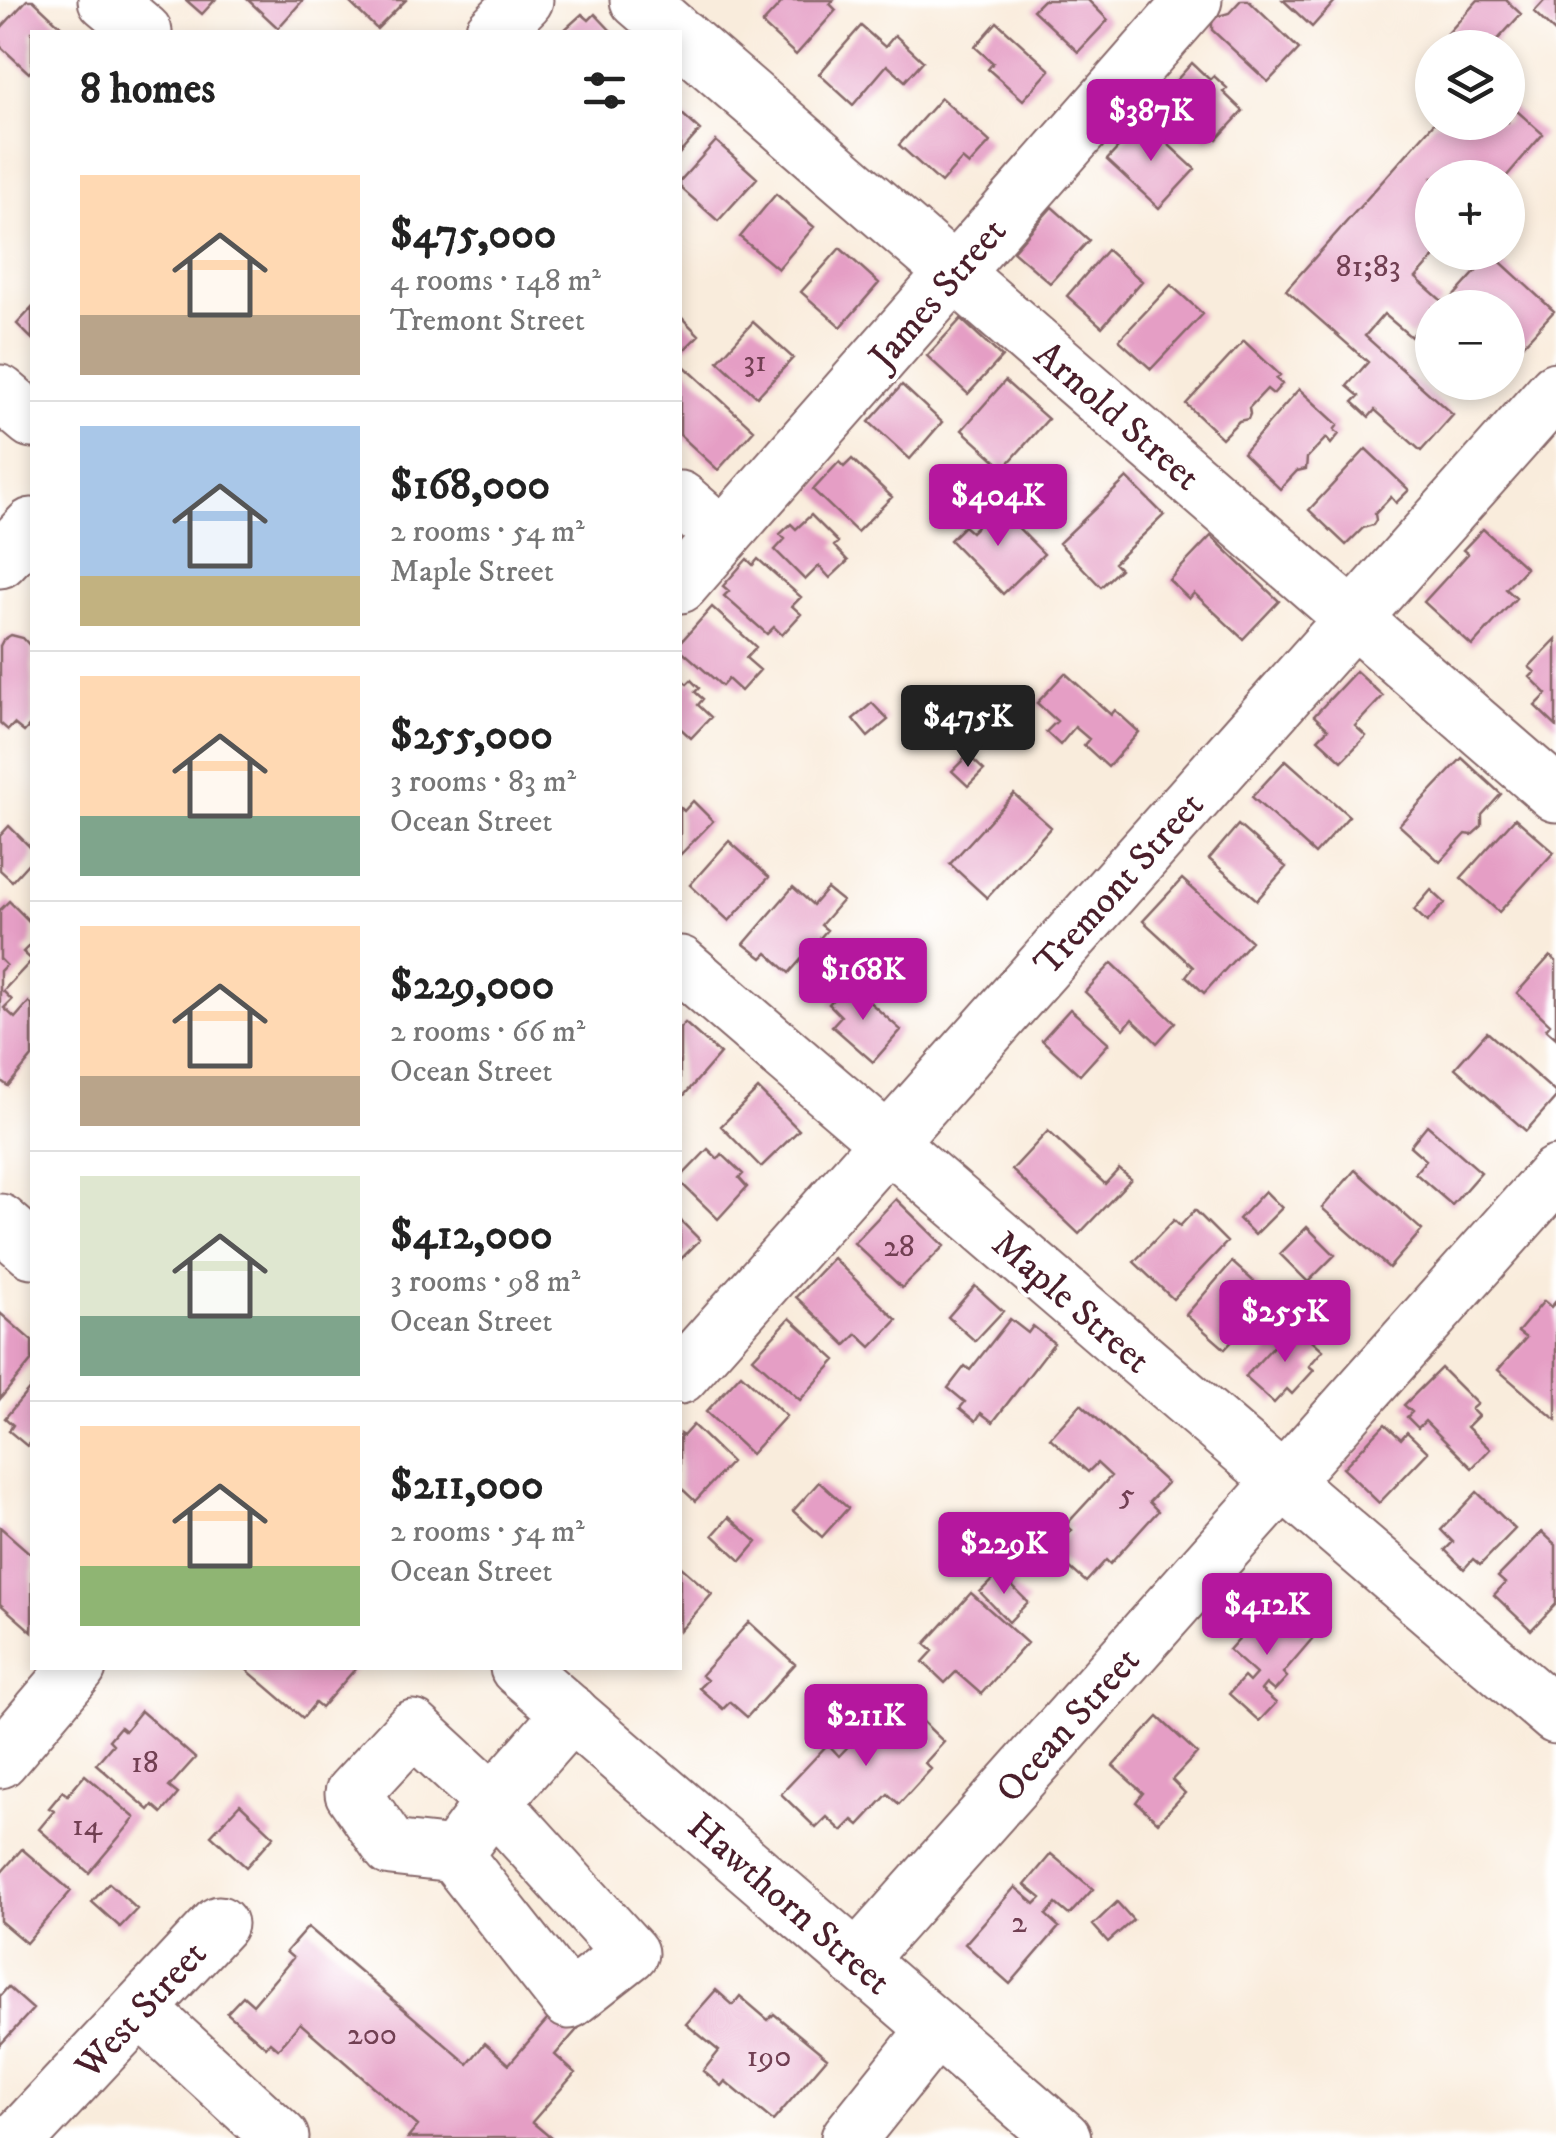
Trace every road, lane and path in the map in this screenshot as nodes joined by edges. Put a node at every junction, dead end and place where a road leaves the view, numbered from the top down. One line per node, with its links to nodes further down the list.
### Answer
1 (106, 0): 5 (street)
2 (525, 0): 6 (street)
3 (638, 0): 7 (street, Arnold Street)
4 (1194, 0): 9 (street, James Street)
5 (142, 30)
6 (495, 30)
7 (673, 30)
8 (682, 37): 9 (street, Arnold Street)
9 (954, 273): 15 (street, James Street); 18 (street, Arnold Street)
10 (1556, 390): 18 (street, Tremont Street)
11 (0, 393): 12 (street)
12 (30, 418)
13 (682, 501): 15 (street)
14 (30, 528): 16 (street)
15 (723, 536): 17 (street, James Street)
16 (0, 560)
17 (682, 583)
18 (1353, 618): 19 (street, Arnold Street); 21 (street, Tremont Street)
19 (1556, 794)
20 (682, 966): 21 (street, Maple Street)
21 (887, 1143): 25 (street, Tremont Street); 26 (street, Maple Street)
22 (1556, 1174): 26 (street, Ocean Street)
23 (0, 1222): 24 (street)
24 (30, 1248)
25 (682, 1370)
26 (1283, 1482): 30 (street, Maple Street); 35 (street, Ocean Street)
27 (76, 1670): 31 (street)
28 (520, 1670): 29 (street, Hawthorn Street)
29 (571, 1713): 32 (street); 35 (street, Hawthorn Street)
30 (1556, 1716)
31 (0, 1760)
32 (493, 1802): 33 (street); 33 (street); 33 (street)
33 (454, 1856)
34 (219, 1924): 36 (street, West Street)
35 (856, 1961): 37 (street, Hawthorn Street)
36 (140, 2009): 38 (street, West Street); 39 (street)
37 (936, 2029): 40 (street); 41 (street, Hawthorn Street)
38 (14, 2129)
39 (281, 2138)
40 (850, 2138)
41 (1063, 2138)

